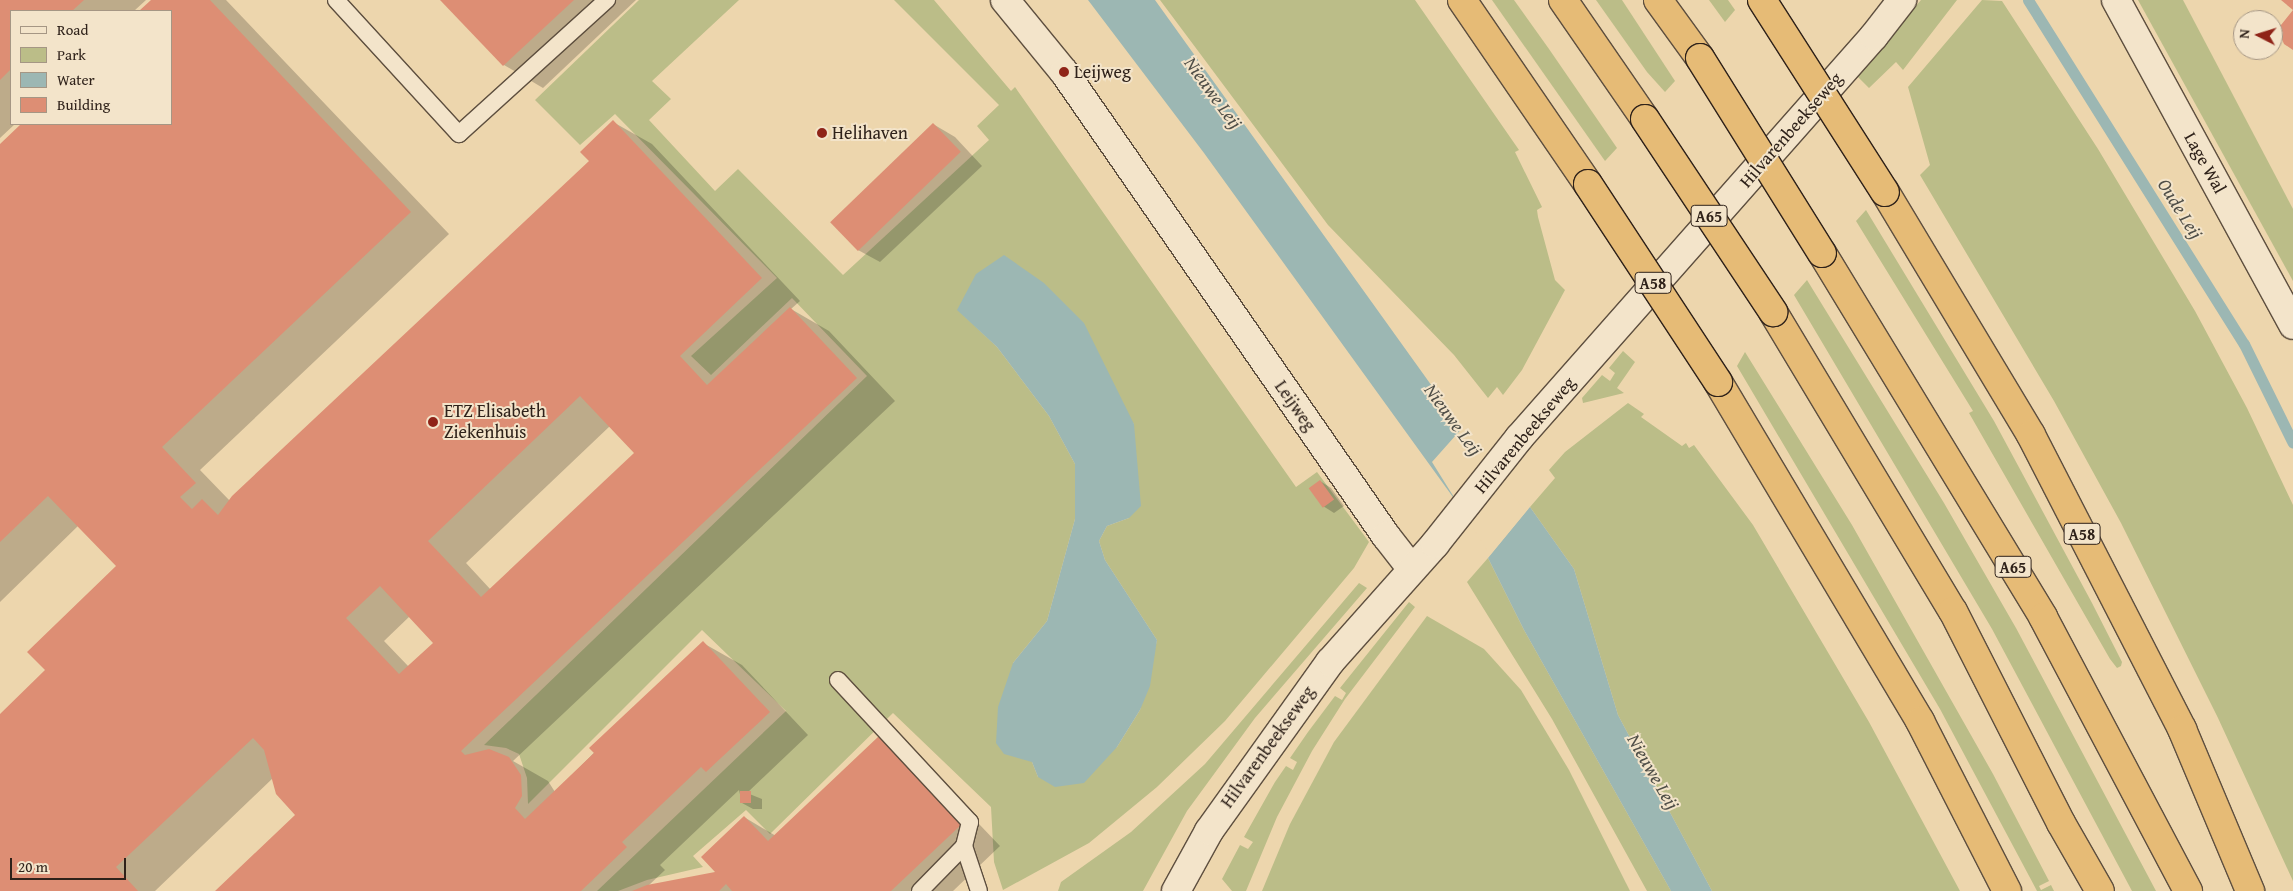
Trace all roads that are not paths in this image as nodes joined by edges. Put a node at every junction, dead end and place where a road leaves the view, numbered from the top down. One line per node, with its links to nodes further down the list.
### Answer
1 (336, 0): 2 (lane)
2 (607, 0)
3 (1005, 0): 11 (street, Leijweg)
4 (1462, 0): 17 (highway, A58, bridge)
5 (1563, 0): 18 (highway, A65, bridge)
6 (1658, 0): 19 (highway, A65, bridge)
7 (1762, 0): 20 (highway, A58, bridge)
8 (1902, 0): 11 (street, Hilvarenbeekseweg)
9 (2116, 0): 10 (street, Lage Wal)
10 (2293, 325)
11 (1411, 568): 16 (street, Hilvarenbeekseweg)
12 (838, 680): 13 (lane)
13 (964, 846): 14 (lane); 15 (lane)
14 (920, 891)
15 (978, 891)
16 (1176, 891)
17 (2007, 891)
18 (2100, 891)
19 (2188, 891)
20 (2250, 891)

